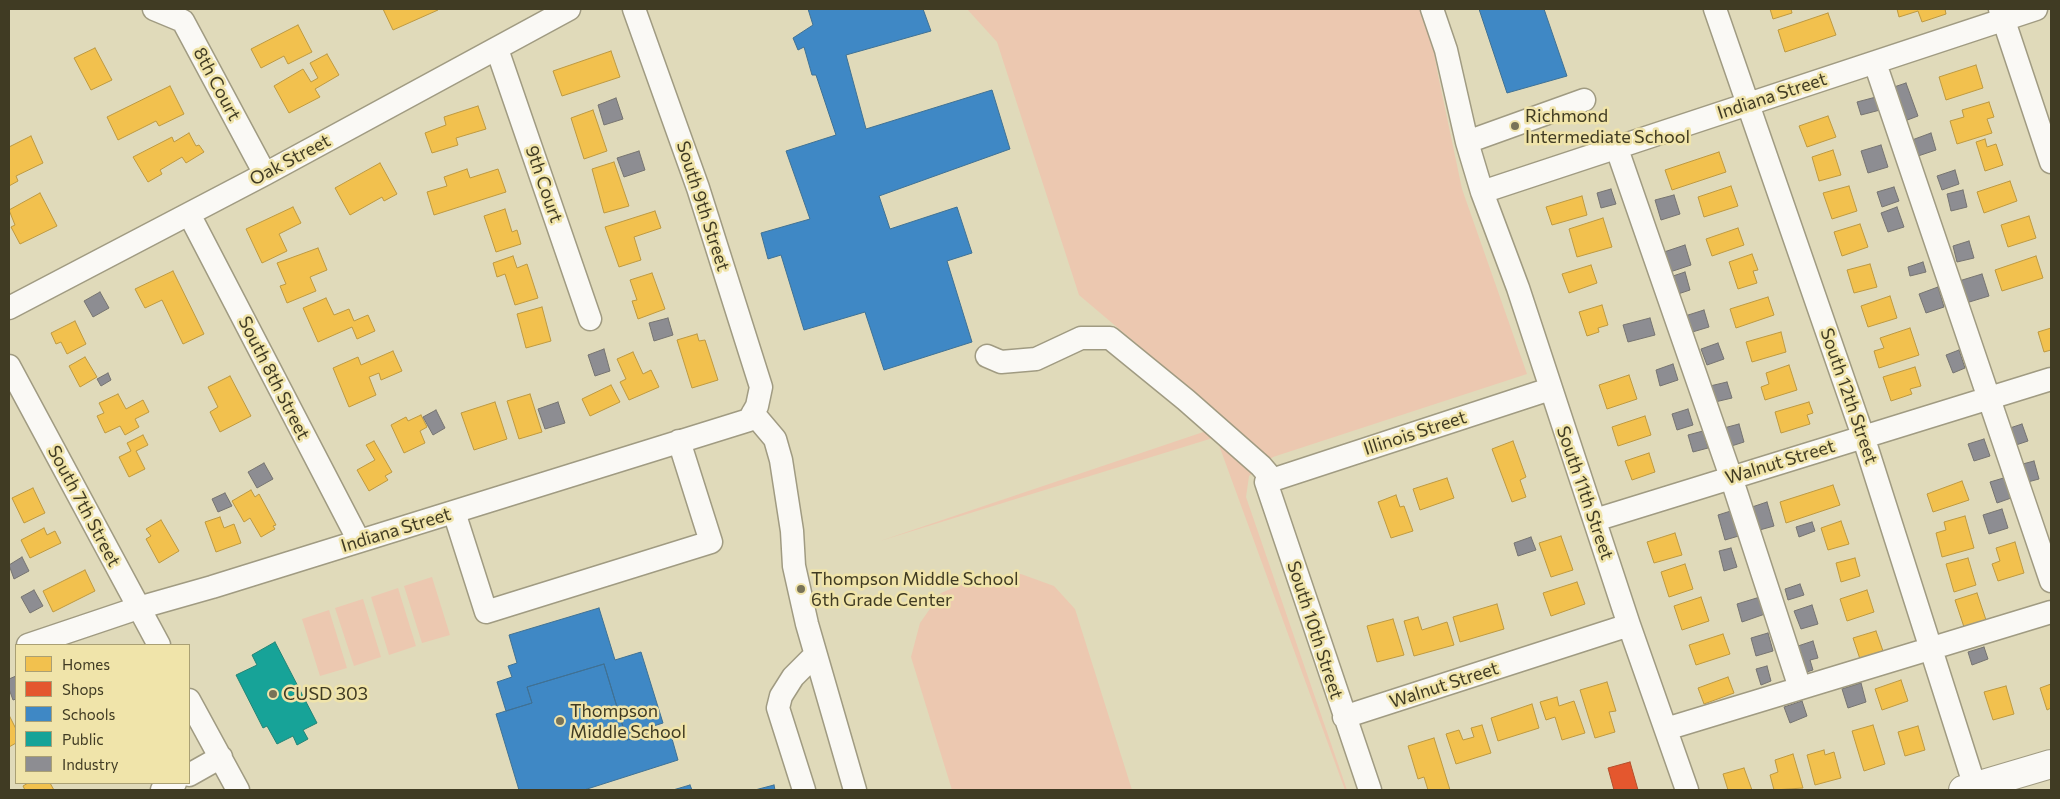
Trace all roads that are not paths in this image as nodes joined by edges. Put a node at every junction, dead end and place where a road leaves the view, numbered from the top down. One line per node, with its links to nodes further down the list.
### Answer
1 (154, 9): 15 (street, 8th Court)
2 (569, 9): 8 (street, Oak Street)
3 (634, 9): 25 (street, South 9th Street)
4 (1432, 9): 12 (street, South 11th Street)
5 (1715, 9): 11 (street, South 12th Street)
6 (2036, 9): 7 (street, Indiana Street)
7 (2001, 14): 9 (street, Indiana Street); 14 (street)
8 (497, 49): 15 (street, Oak Street); 19 (street, 9th Court)
9 (1876, 63): 11 (street, Indiana Street); 24 (street)
10 (1584, 100): 12 (street)
11 (1748, 104): 13 (street, Indiana Street); 26 (street, South 12th Street)
12 (1467, 142): 16 (street, South 11th Street)
13 (1616, 146): 16 (street, Indiana Street); 28 (street)
14 (2051, 162)
15 (265, 174): 17 (street, Oak Street)
16 (1482, 193): 23 (street, South 11th Street)
17 (189, 214): 18 (street, Oak Street); 32 (street, South 8th Street)
18 (9, 308)
19 (590, 318)
20 (987, 356): 29 (street)
21 (9, 366): 34 (street, South 7th Street)
22 (2051, 380): 24 (street, Walnut Street)
23 (1550, 389): 29 (street, Illinois Street); 31 (street, South 11th Street)
24 (1990, 397): 26 (street, Walnut Street); 33 (street)
25 (755, 410): 27 (street, Indiana Street); 40 (street)
26 (1863, 436): 28 (street, Walnut Street); 39 (street, South 12th Street)
27 (679, 441): 30 (street, Indiana Street); 30 (street)
28 (1731, 477): 31 (street, Walnut Street); 41 (street)
29 (1277, 479): 43 (street, South 10th Street)
30 (454, 512): 32 (street, Indiana Street)
31 (1595, 520): 36 (street, South 11th Street)
32 (359, 542): 34 (street, Indiana Street)
33 (2051, 581)
34 (138, 608): 37 (street, Indiana Street); 38 (street, South 7th Street)
35 (2051, 612): 39 (street)
36 (1629, 625): 43 (street, Walnut Street); 44 (street, South 11th Street)
37 (31, 644)
38 (158, 644)
39 (1931, 648): 41 (street); 49 (street, South 12th Street)
40 (816, 655): 52 (street); 53 (street)
41 (1800, 688): 44 (street)
42 (190, 702): 45 (street)
43 (1344, 717): 54 (street, South 10th Street)
44 (1666, 730): 55 (street, South 11th Street)
45 (221, 758): 47 (street); 51 (street)
46 (2051, 764): 49 (main road)
47 (190, 774)
48 (173, 784): 50 (street)
49 (1969, 788)
50 (162, 790)
51 (238, 790)
52 (804, 790)
53 (855, 790)
54 (1370, 790)
55 (1688, 790)

